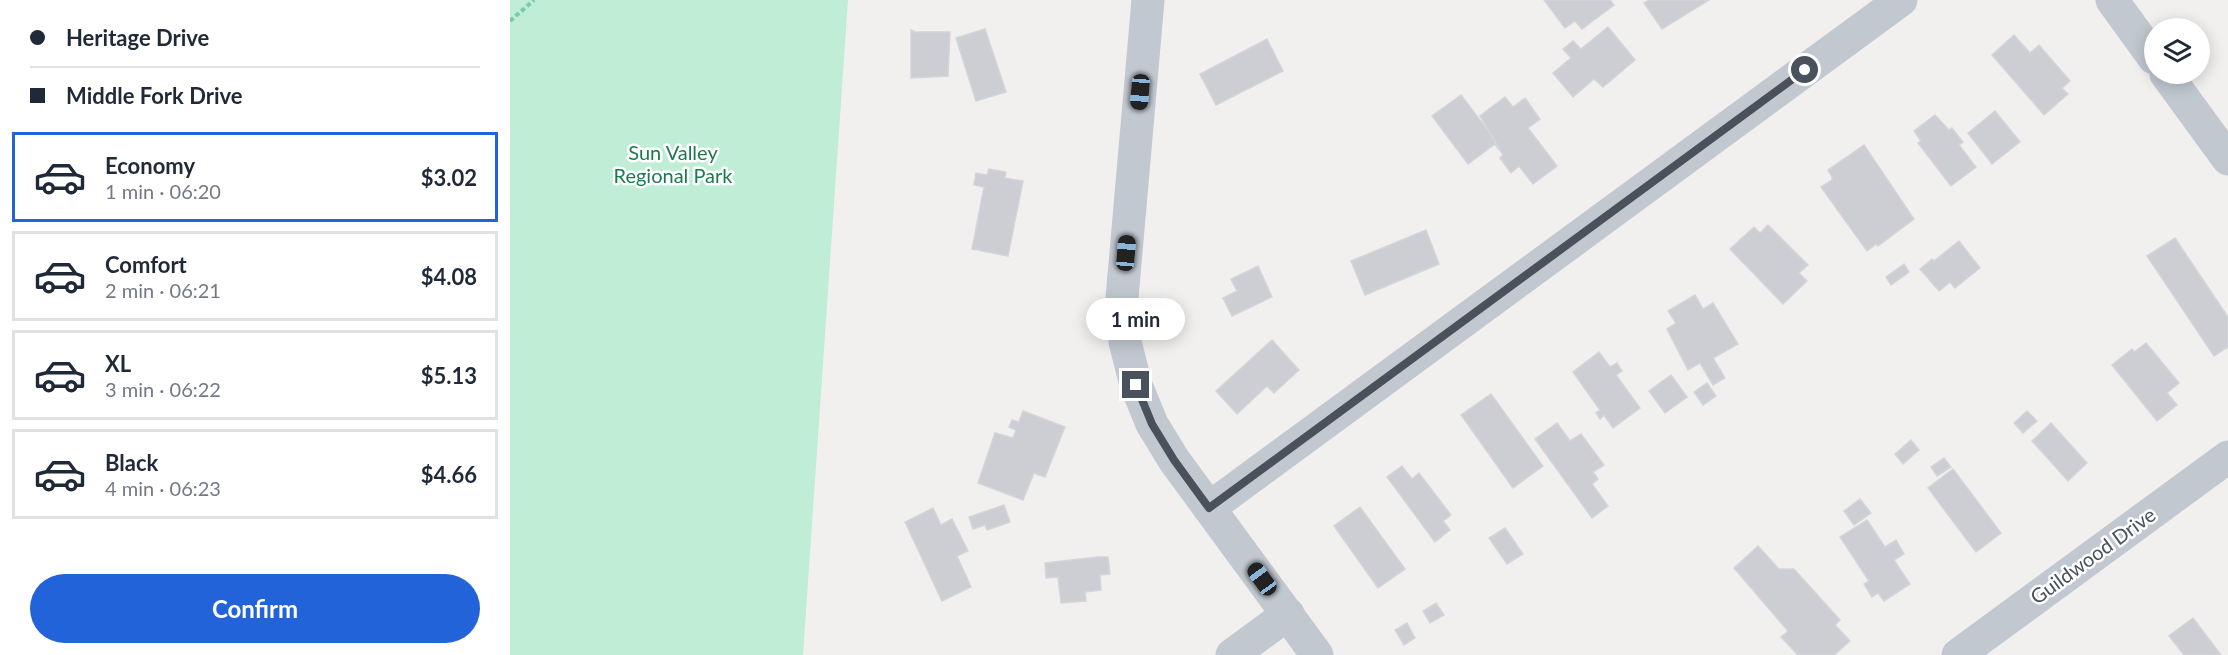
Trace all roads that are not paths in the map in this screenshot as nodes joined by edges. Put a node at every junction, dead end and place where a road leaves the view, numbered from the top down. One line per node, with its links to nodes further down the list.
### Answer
1 (1149, 0): 8 (street)
2 (1901, 0): 8 (street)
3 (2112, 0): 4 (street)
4 (2144, 44)
5 (2173, 84): 6 (street)
6 (2228, 159)
7 (2228, 457): 12 (street, Guildwood Drive)
8 (1209, 508): 9 (street)
9 (1288, 614): 10 (street); 11 (street)
10 (1232, 655)
11 (1317, 655)
12 (1958, 655)

